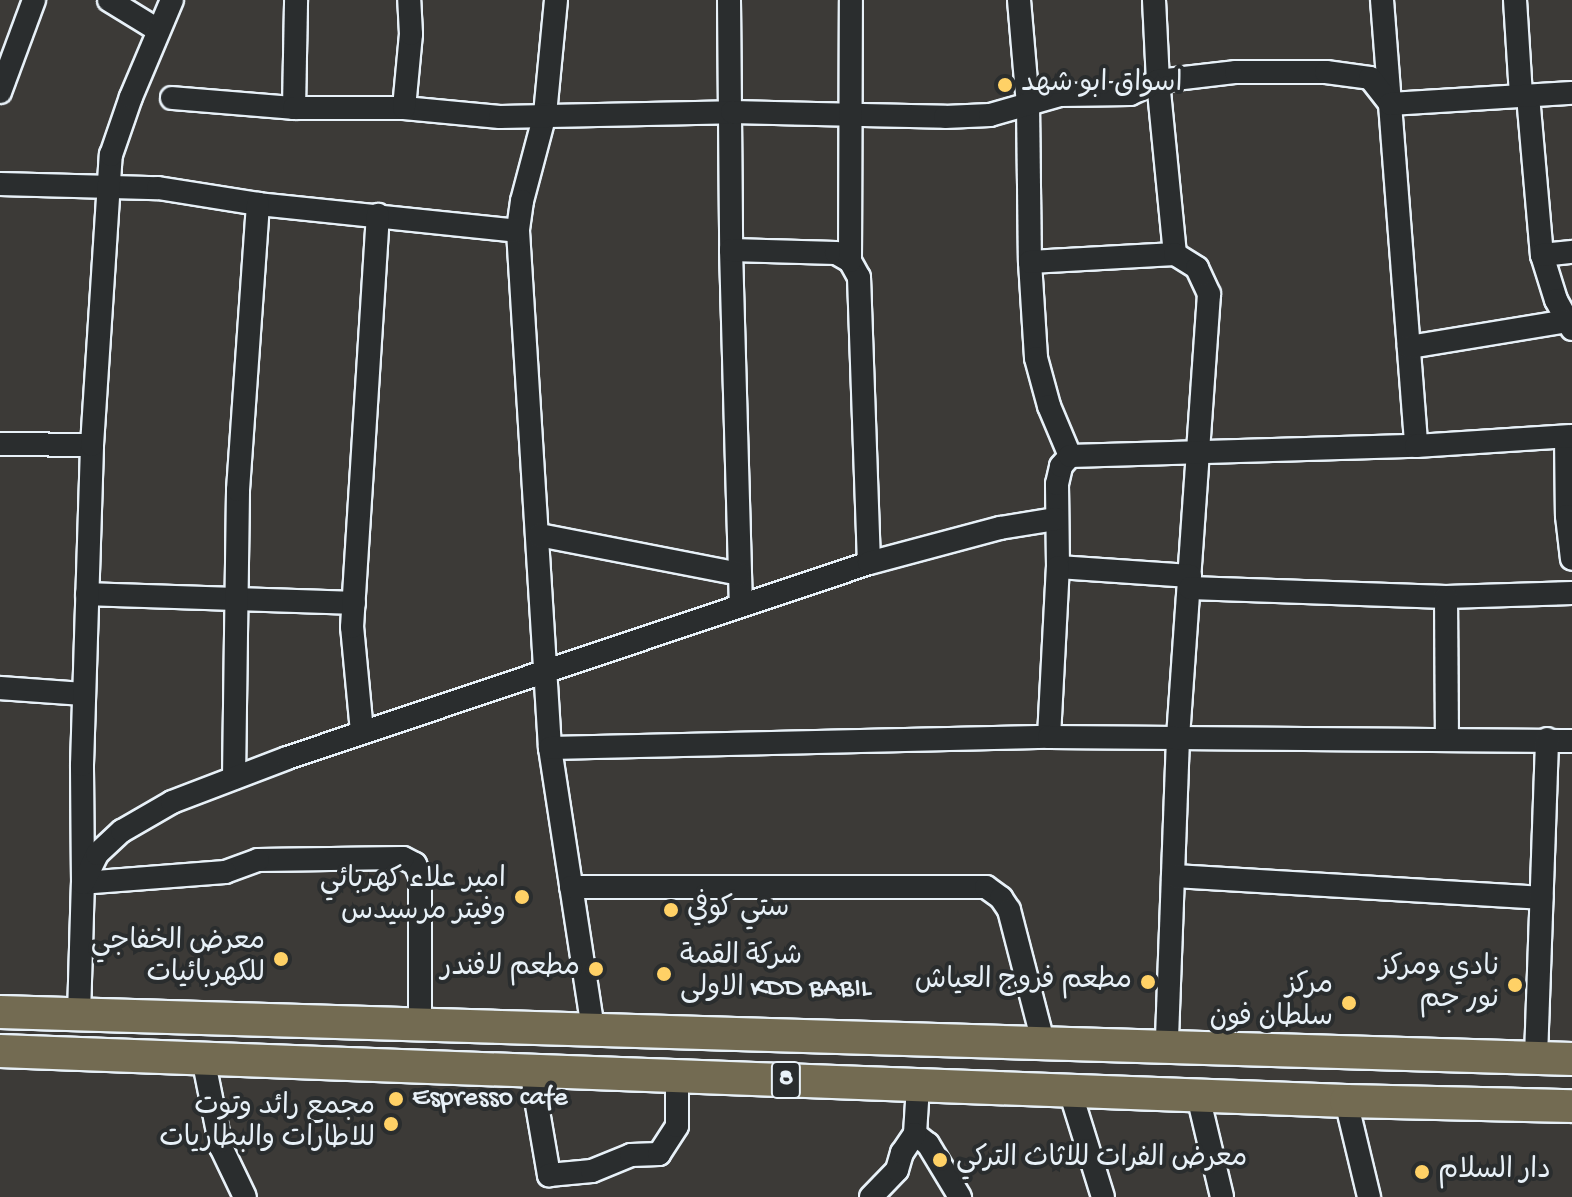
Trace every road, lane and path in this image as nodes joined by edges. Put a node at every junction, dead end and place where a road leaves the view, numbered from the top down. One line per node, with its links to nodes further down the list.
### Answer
1 (34, 0): 15 (street)
2 (109, 0): 13 (street)
3 (172, 0): 13 (street)
4 (296, 0): 21 (street)
5 (409, 0): 22 (street)
6 (556, 0): 25 (street)
7 (729, 0): 23 (street)
8 (851, 0): 24 (street)
9 (1019, 0): 19 (street)
10 (1154, 0): 14 (street)
11 (1382, 0): 20 (street)
12 (1515, 0): 17 (street)
13 (158, 30): 27 (street)
14 (1158, 81): 19 (street); 20 (street); 33 (street)
15 (1, 87)
16 (1572, 93): 17 (street)
17 (1524, 96): 20 (street); 34 (street)
18 (172, 98): 21 (street)
19 (1028, 104): 24 (street); 36 (street)
20 (1390, 104): 38 (street)
21 (294, 108): 22 (street)
22 (404, 108): 25 (street)
23 (732, 112): 24 (street); 25 (street); 31 (street)
24 (852, 112): 35 (street)
25 (545, 114): 30 (street)
26 (0, 184): 27 (street)
27 (111, 185): 28 (street); 41 (street)
28 (258, 204): 29 (street); 55 (street)
29 (378, 215): 30 (street); 56 (street)
30 (518, 231): 46 (street)
31 (731, 250): 35 (street); 50 (street)
32 (1572, 252): 34 (street)
33 (1175, 254): 36 (street); 43 (street)
34 (1542, 255): 37 (street)
35 (850, 261): 48 (street)
36 (1030, 262): 44 (street)
37 (1570, 325): 38 (street)
38 (1409, 347): 42 (street)
39 (1569, 437): 42 (street); 47 (street)
40 (0, 444): 41 (street)
41 (92, 445): 53 (street)
42 (1416, 446): 43 (street)
43 (1200, 454): 44 (street); 51 (street)
44 (1070, 456): 45 (street)
45 (1056, 519): 48 (street); 49 (street)
46 (539, 535): 50 (street); 58 (street)
47 (1572, 559)
48 (869, 563): 57 (street)
49 (1058, 567): 51 (street); 62 (street)
50 (739, 574): 57 (street)
51 (1190, 582): 54 (street); 63 (street)
52 (1572, 593): 54 (street)
53 (87, 594): 55 (street); 60 (street)
54 (1446, 597): 64 (street)
55 (236, 600): 56 (street); 68 (street)
56 (354, 603): 61 (street)
57 (741, 604): 58 (street)
58 (547, 670): 61 (street); 67 (street)
59 (0, 688): 60 (street)
60 (83, 694): 70 (street)
61 (362, 732): 68 (street)
62 (1049, 737): 63 (street); 67 (street)
63 (1178, 738): 64 (street); 69 (street)
64 (1447, 738): 65 (street)
65 (1547, 739): 66 (street); 72 (street)
66 (1572, 741)
67 (550, 748): 71 (street)
68 (234, 778): 70 (street)
69 (1173, 876): 72 (street); 80 (street)
70 (83, 883): 74 (street); 75 (street)
71 (571, 887): 76 (street); 79 (street)
72 (1541, 898): 82 (street)
73 (0, 1012): 74 (highway, 8)
74 (79, 1015): 75 (highway, 8)
75 (420, 1023): 76 (highway, 8)
76 (593, 1028): 77 (highway, 8)
77 (871, 1038): 78 (highway, 8); 87 (highway)
78 (971, 1040): 79 (highway, 8); 89 (highway)
79 (1043, 1041): 80 (highway, 8)
80 (1167, 1045): 82 (highway, 8)
81 (0, 1051): 83 (highway, 8)
82 (1536, 1057): 84 (highway, 8)
83 (203, 1058): 85 (highway, 8); 95 (street)
84 (1572, 1059)
85 (531, 1070): 86 (highway, 8); 86 (street)
86 (677, 1076): 87 (highway, 8)
87 (867, 1082): 88 (highway, 8)
88 (918, 1086): 89 (highway, 8); 94 (street)
89 (971, 1088): 90 (highway, 8)
90 (1070, 1091): 91 (highway, 8); 98 (street)
91 (1198, 1096): 92 (highway, 8); 99 (street)
92 (1346, 1101): 93 (highway, 8); 100 (street)
93 (1572, 1106)
94 (915, 1134): 96 (street); 97 (street)
95 (245, 1197)
96 (871, 1197)
97 (960, 1197)
98 (1103, 1197)
99 (1222, 1197)
100 (1369, 1197)

